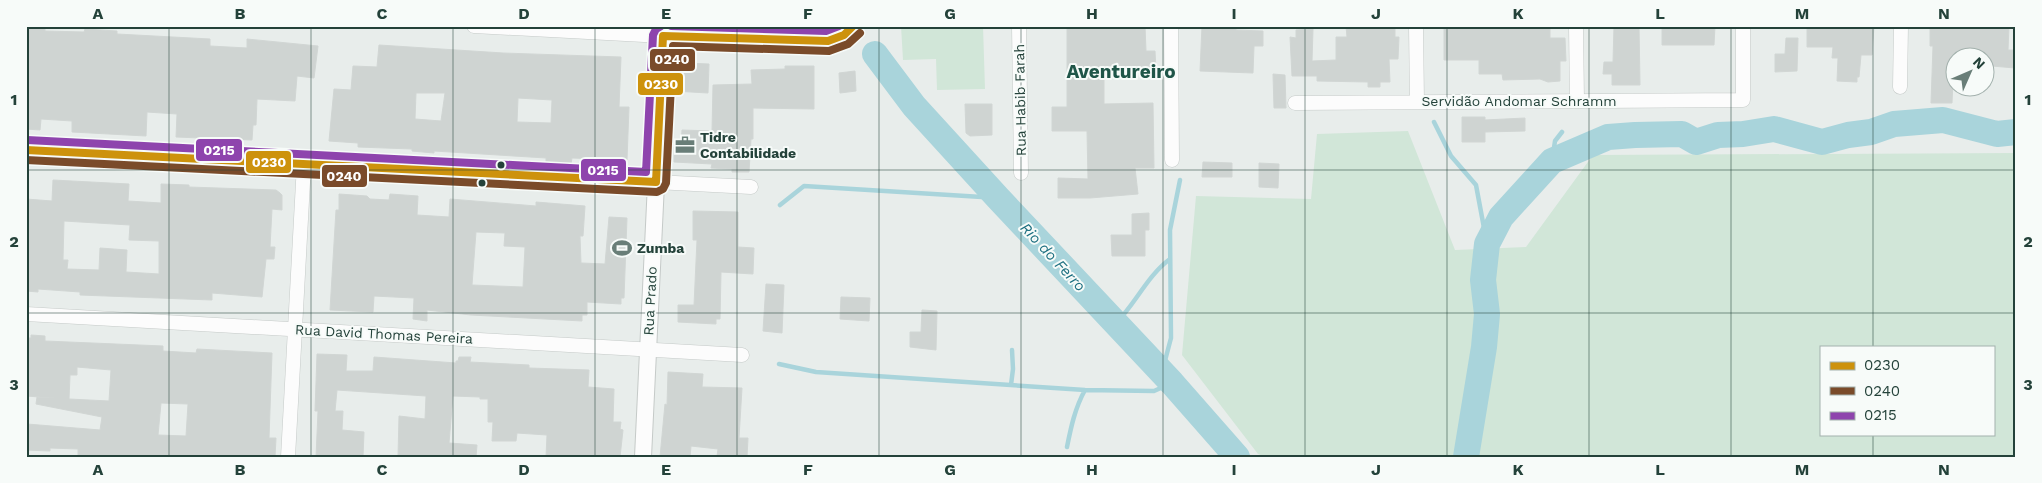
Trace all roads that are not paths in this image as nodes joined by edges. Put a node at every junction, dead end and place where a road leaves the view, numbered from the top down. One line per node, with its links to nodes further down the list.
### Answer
1 (474, 26): 9 (street)
2 (1019, 26): 17 (street, Rua Habib Farah)
3 (1171, 26): 15 (street)
4 (1416, 26): 12 (street)
5 (1576, 26): 11 (street)
6 (1742, 26): 11 (street, Servidão Andomar Schramm)
7 (1901, 26): 10 (street)
8 (852, 28): 9 (street)
9 (664, 31): 18 (street, Rua Prado)
10 (1900, 87)
11 (1577, 101): 12 (street, Servidão Andomar Schramm)
12 (1417, 102): 13 (street, Servidão Andomar Schramm)
13 (1295, 103)
14 (26, 150): 16 (street)
15 (1172, 160)
16 (304, 164): 18 (street); 21 (street)
17 (1021, 173)
18 (656, 182): 19 (street); 22 (street, Rua Prado)
19 (751, 187)
20 (26, 314): 21 (street, Rua David Thomas Pereira)
21 (295, 329): 22 (street, Rua David Thomas Pereira); 24 (street)
22 (648, 349): 23 (street, Rua David Thomas Pereira); 25 (street, Rua Prado)
23 (742, 355)
24 (288, 457)
25 (643, 457)

